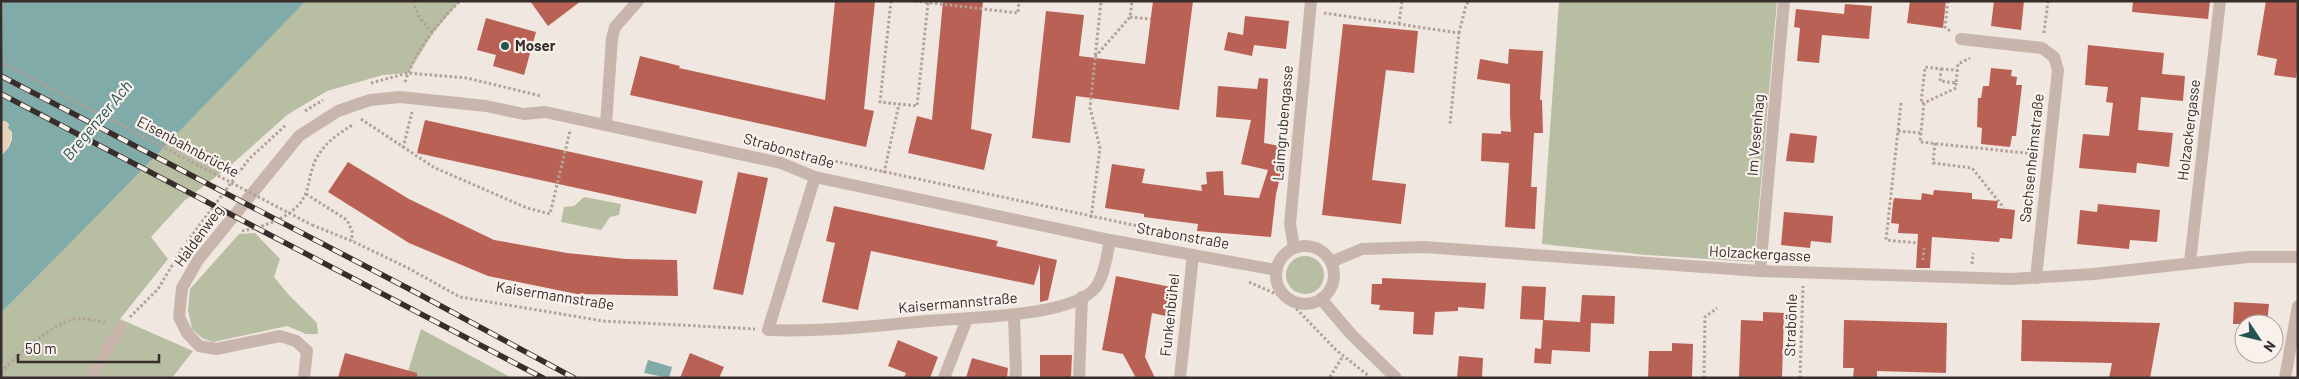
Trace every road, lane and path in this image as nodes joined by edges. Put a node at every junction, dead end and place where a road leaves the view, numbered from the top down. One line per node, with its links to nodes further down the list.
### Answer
1 (413, 1): 20 (path)
2 (460, 1): 20 (path)
3 (638, 1): 37 (street)
4 (891, 1): 33 (path)
5 (915, 1): 15 (path)
6 (1019, 1): 15 (path)
7 (1101, 1): 24 (path)
8 (1132, 1): 17 (path)
9 (1402, 1): 19 (path)
10 (1469, 1): 21 (path)
11 (1784, 1): 65 (street, Im Vesenhag)
12 (1948, 1): 22 (path)
13 (2048, 1): 23 (path)
14 (2220, 1): 63 (street, Holzackergasse)
15 (928, 3): 33 (path)
16 (1310, 6): 19 (path); 59 (street, Laimgrubengasse)
17 (1130, 17): 18 (path); 24 (path)
18 (1151, 19)
19 (1399, 24): 21 (path)
20 (433, 33): 29 (path)
21 (1459, 33): 36 (path)
22 (1968, 40): 23 (street); 27 (path)
23 (2042, 48): 45 (street, Sachsenheimstraße)
24 (1095, 57): 51 (path)
25 (1, 62): 52 (path, Eisenbahnbrücke, bridge)
26 (1941, 69): 27 (path); 28 (path); 32 (path)
27 (1957, 70): 28 (path)
28 (1956, 83): 32 (path)
29 (542, 96)
30 (400, 97): 37 (street, Strabonstraße); 40 (street, Strabonstraße); 42 (path)
31 (1901, 103): 38 (path)
32 (1924, 103): 39 (path)
33 (899, 104): 46 (path)
34 (369, 117): 35 (path)
35 (360, 119): 42 (path); 49 (path)
36 (1450, 124)
37 (606, 125): 47 (street, Strabonstraße)
38 (1898, 131): 39 (path); 58 (path)
39 (1921, 133): 41 (path)
40 (299, 136): 54 (street, Haldenweg)
41 (1935, 143): 45 (path); 50 (path)
42 (403, 148): 43 (path)
43 (566, 151)
44 (798, 153): 46 (path)
45 (2049, 155): 67 (street, Sachsenheimstraße)
46 (884, 172): 48 (path); 51 (path)
47 (815, 177): 48 (street, Strabonstraße); 78 (street)
48 (880, 190): 55 (street, Strabonstraße)
49 (306, 194): 54 (path); 57 (path)
50 (2004, 208)
51 (1091, 217): 53 (path); 55 (path)
52 (312, 224): 57 (path, Kaisermannstraße)
53 (1172, 234)
54 (219, 235): 83 (street, Haldenweg)
55 (1089, 235): 56 (street, Strabonstraße)
56 (1110, 240): 60 (street, Strabonstraße); 70 (street, Kaisermannstraße)
57 (352, 241): 78 (path, Kaisermannstraße)
58 (1918, 243)
59 (1294, 247): 62 (street); 64 (street)
60 (1193, 255): 64 (street, Strabonstraße); 87 (street, Funkenbühel)
61 (2298, 257): 63 (street, Holzackergasse)
62 (1331, 262): 65 (street, Holzackergasse); 72 (street)
63 (2190, 262): 67 (street, Holzackergasse)
64 (1276, 270): 71 (street)
65 (1760, 271): 66 (street, Holzackergasse)
66 (1804, 272): 67 (street, Holzackergasse); 91 (path, Strabönle)
67 (2036, 278)
68 (1245, 280): 71 (path)
69 (158, 288): 77 (path)
70 (1082, 297): 75 (street, Kaisermannstraße); 86 (street)
71 (1288, 299): 72 (street); 79 (path)
72 (1322, 299): 89 (street)
73 (2298, 306): 92 (street)
74 (1717, 308): 90 (path)
75 (1014, 316): 76 (street, Kaisermannstraße); 85 (street)
76 (967, 318): 78 (street, Kaisermannstraße); 84 (street)
77 (121, 327): 80 (path); 82 (street)
78 (768, 330)
79 (1343, 356): 81 (path); 88 (path)
80 (1, 372)
81 (1330, 377)
82 (90, 378)
83 (304, 378)
84 (944, 378)
85 (1015, 378)
86 (1079, 378)
87 (1180, 378)
88 (1377, 378)
89 (1396, 378)
90 (1704, 378)
91 (1800, 378)
92 (2285, 378)

